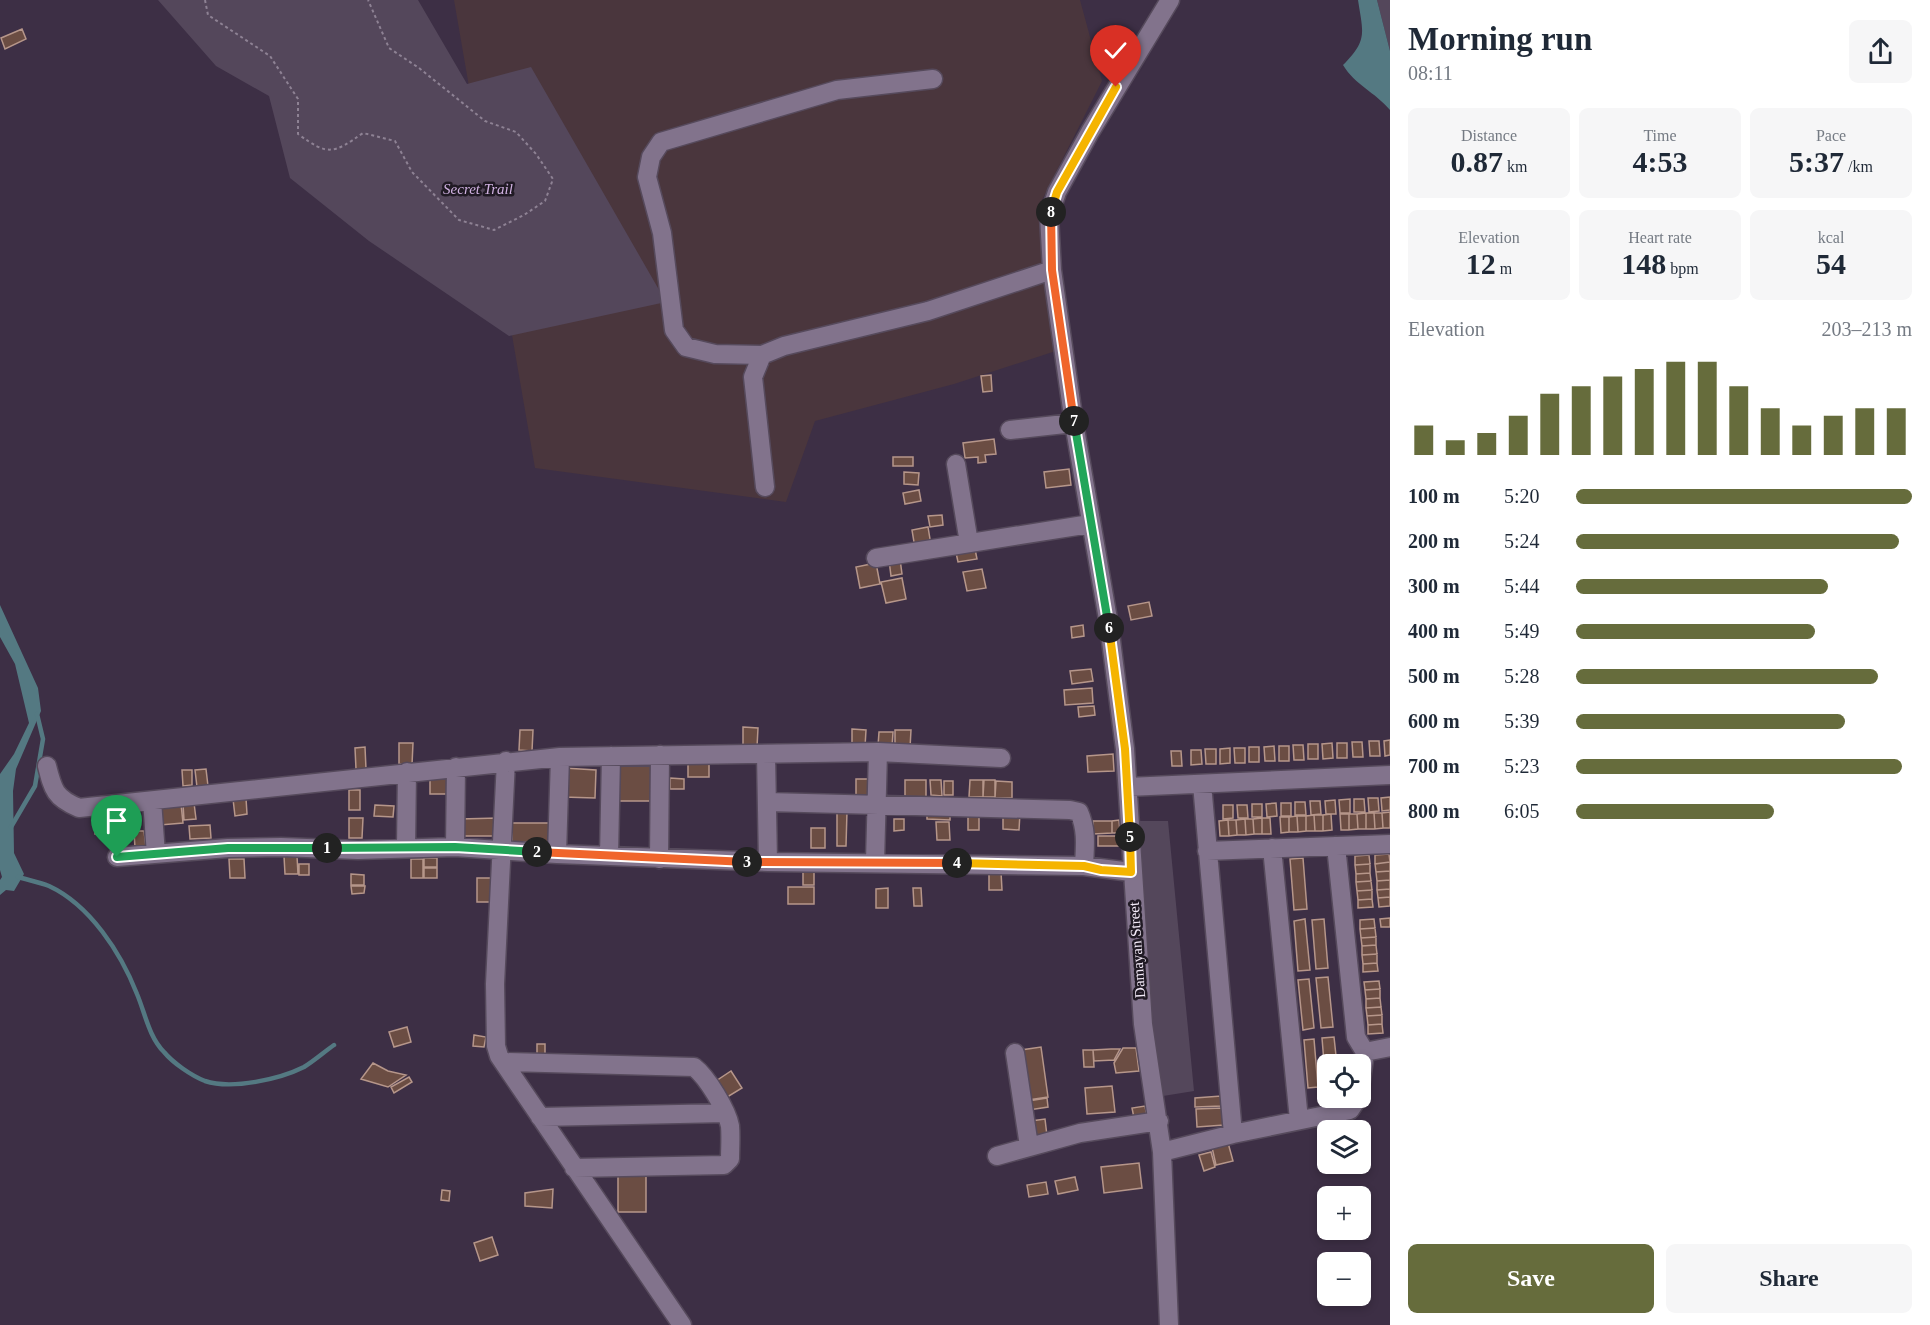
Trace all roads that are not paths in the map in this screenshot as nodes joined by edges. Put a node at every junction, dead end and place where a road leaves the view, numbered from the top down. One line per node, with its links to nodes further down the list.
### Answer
1 (1170, 0): 3 (street, Damayan Street)
2 (933, 79): 4 (street)
3 (1052, 270): 4 (street); 5 (street, Damayan Street)
4 (762, 355): 8 (street)
5 (1074, 423): 6 (street); 9 (street, Damayan Street)
6 (1010, 430)
7 (956, 464): 10 (street)
8 (765, 487)
9 (1090, 524): 10 (street); 24 (street, Damayan Street)
10 (969, 543): 11 (street)
11 (876, 558)
12 (878, 752): 14 (street); 17 (street); 27 (street)
13 (660, 755): 14 (street); 15 (street); 39 (street)
14 (766, 755): 26 (street)
15 (610, 756): 16 (street); 37 (street)
16 (560, 757): 18 (street); 36 (street)
17 (1001, 758)
18 (506, 761): 20 (street); 33 (street)
19 (47, 766): 25 (street)
20 (456, 767): 21 (street); 31 (street)
21 (406, 772): 25 (street); 30 (street)
22 (1390, 775): 23 (street)
23 (1202, 784): 24 (street); 34 (street)
24 (1128, 787): 43 (street, Damayan Street)
25 (152, 801): 35 (street)
26 (767, 802): 27 (street); 40 (street)
27 (877, 804): 41 (street); 42 (street)
28 (1390, 844): 29 (street)
29 (1336, 846): 32 (street); 45 (street)
30 (406, 847): 31 (street); 35 (street)
31 (455, 847): 33 (street)
32 (1272, 848): 34 (street); 51 (street)
33 (501, 849): 36 (street); 47 (street)
34 (1208, 851): 53 (street)
35 (156, 854): 38 (street)
36 (558, 854): 37 (street)
37 (609, 856): 39 (street)
38 (117, 857)
39 (659, 859): 40 (street)
40 (768, 862): 41 (street)
41 (875, 862): 42 (street)
42 (1084, 866): 43 (street)
43 (1131, 872): 52 (street, Damayan Street)
44 (1390, 1047): 45 (street)
45 (1365, 1052)
46 (1014, 1053): 54 (street)
47 (504, 1062): 49 (street); 50 (street)
48 (1351, 1108): 51 (street)
49 (724, 1113): 50 (street); 57 (street)
50 (540, 1117): 57 (street)
51 (1299, 1120): 53 (street)
52 (1159, 1121): 54 (street); 55 (street, Damayan Street)
53 (1233, 1134): 55 (street)
54 (1029, 1146): 56 (street)
55 (1162, 1152): 59 (street, Damayan Street)
56 (997, 1156)
57 (574, 1168): 58 (street)
58 (682, 1325)
59 (1169, 1325)

